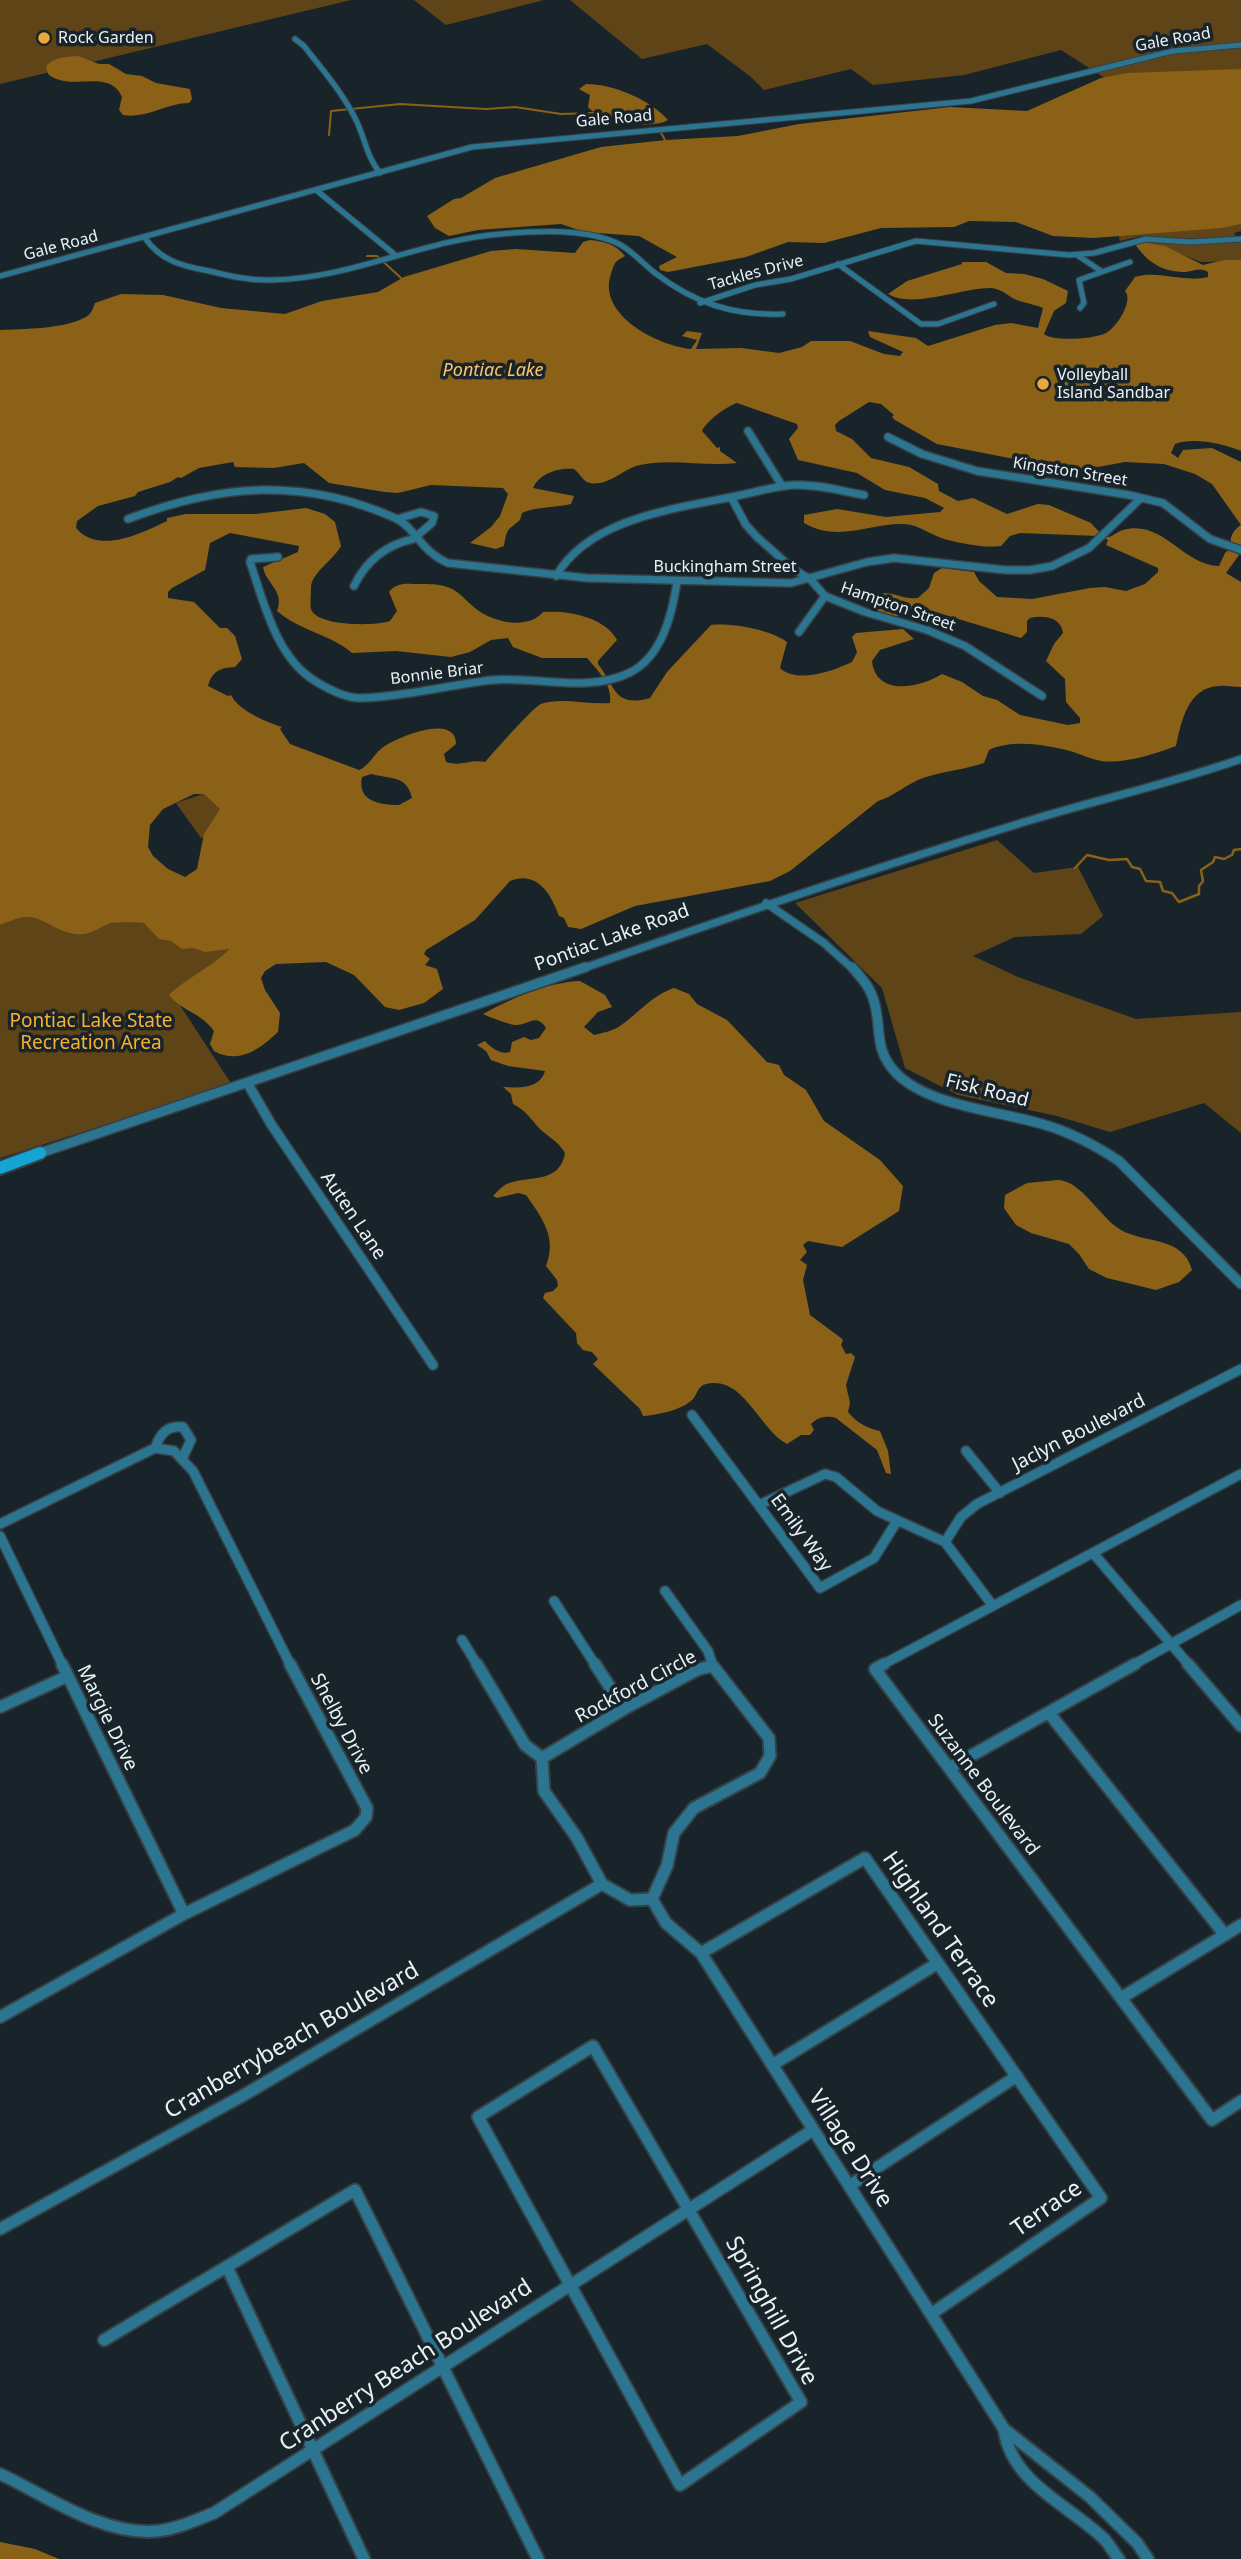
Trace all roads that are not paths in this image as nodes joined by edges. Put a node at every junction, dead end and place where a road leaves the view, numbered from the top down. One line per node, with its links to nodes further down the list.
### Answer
1 (295, 39): 3 (street)
2 (1241, 45): 3 (street, Gale Road)
3 (380, 173): 4 (street, Gale Road)
4 (316, 190): 5 (street, Gale Road); 7 (street)
5 (145, 238): 7 (street, Tackles Drive); 12 (street, Gale Road)
6 (1241, 239): 8 (street, Tackles Drive)
7 (394, 254): 13 (street, Tackles Drive)
8 (1077, 255): 10 (street, Tackles Drive); 11 (street)
9 (1130, 262): 11 (street)
10 (838, 264): 13 (street, Tackles Drive); 14 (street)
11 (1101, 271): 15 (street)
12 (0, 276)
13 (699, 303): 16 (street)
14 (994, 304)
15 (1080, 308)
16 (783, 314)
17 (748, 431): 19 (street)
18 (888, 437): 22 (street, Kingston Street)
19 (782, 486): 20 (street); 21 (street)
20 (864, 495)
21 (731, 497): 28 (street); 29 (street, Hampton Street)
22 (1141, 498): 26 (street, Kingston Street); 29 (street, Buckingham Street)
23 (128, 519): 24 (street)
24 (397, 519): 25 (street, Buckingham Street); 25 (street)
25 (413, 539): 28 (street, Buckingham Street); 31 (street)
26 (1241, 550)
27 (278, 558): 30 (street, Bonnie Briar)
28 (556, 576): 30 (street, Buckingham Street)
29 (811, 580): 30 (street, Buckingham Street); 32 (street, Hampton Street)
30 (677, 582)
31 (355, 586)
32 (825, 596): 33 (street); 34 (street, Hampton Street)
33 (799, 632)
34 (1042, 696)
35 (1241, 759): 36 (street, Pontiac Lake Road)
36 (766, 904): 37 (street, Pontiac Lake Road); 40 (street, Fisk Road)
37 (248, 1084): 38 (street, Pontiac Lake Road); 41 (street, Auten Lane)
38 (40, 1153): 39 (street, Pontiac Lake Road)
39 (0, 1168)
40 (1241, 1284)
41 (433, 1365)
42 (1241, 1369): 48 (street, Jaclyn Boulevard)
43 (692, 1415): 49 (street, Emily Way)
44 (155, 1448): 46 (street); 46 (street); 51 (street)
45 (966, 1451): 48 (street)
46 (183, 1457): 71 (street, Shelby Drive)
47 (1241, 1474): 54 (street, Suzanne Boulevard)
48 (1000, 1493): 53 (street, Jaclyn Boulevard)
49 (760, 1505): 50 (street); 50 (street, Emily Way)
50 (897, 1521): 53 (street)
51 (0, 1524)
52 (0, 1536): 62 (street, Margie Drive)
53 (945, 1542): 58 (street)
54 (1093, 1553): 58 (street, Suzanne Boulevard); 60 (street)
55 (665, 1591): 61 (street)
56 (554, 1601): 64 (street)
57 (1241, 1605): 60 (street)
58 (993, 1606): 68 (street, Suzanne Boulevard)
59 (462, 1640): 67 (street)
60 (1171, 1644): 65 (street); 66 (street)
61 (713, 1666): 64 (street, Rockford Circle); 70 (street, Rockford Circle)
62 (68, 1676): 63 (street); 71 (street, Margie Drive)
63 (0, 1707)
64 (624, 1709): 67 (street, Rockford Circle)
65 (1049, 1713): 68 (street); 73 (street)
66 (1241, 1726)
67 (541, 1758): 69 (street)
68 (949, 1768): 76 (street, Suzanne Boulevard)
69 (601, 1884): 70 (street); 84 (street, Cranberrybeach Boulevard)
70 (652, 1899): 74 (street, Village Drive)
71 (184, 1914): 77 (street, Shelby Drive)
72 (1241, 1925): 73 (street)
73 (1225, 1935): 76 (street)
74 (701, 1953): 75 (street, Highland Terrace); 78 (street, Village Drive)
75 (938, 1963): 78 (street); 79 (street, Highland Terrace)
76 (1121, 1998): 80 (street, Suzanne Boulevard)
77 (0, 2017)
78 (772, 2064): 81 (street, Village Drive)
79 (1017, 2076): 82 (street); 87 (street, Terrace)
80 (1241, 2101)
81 (813, 2130): 82 (street, Village Drive); 83 (street, Cranberry Beach Boulevard)
82 (849, 2186): 87 (street, Village Drive)
83 (690, 2209): 86 (street, Cranberry Beach Boulevard); 86 (street); 86 (street, Springhill Drive)
84 (0, 2229)
85 (227, 2267): 88 (street); 89 (street); 91 (street)
86 (569, 2286): 89 (street, Cranberry Beach Boulevard)
87 (931, 2314): 90 (street, Village Drive)
88 (104, 2340)
89 (442, 2367): 91 (street, Cranberry Beach Boulevard); 94 (street)
90 (1004, 2429): 95 (street, Village Drive); 96 (street, Village Drive)
91 (312, 2450): 92 (street, Cranberry Beach Boulevard); 93 (street)
92 (0, 2474)
93 (364, 2559)
94 (538, 2559)
95 (1118, 2559)
96 (1148, 2559)

